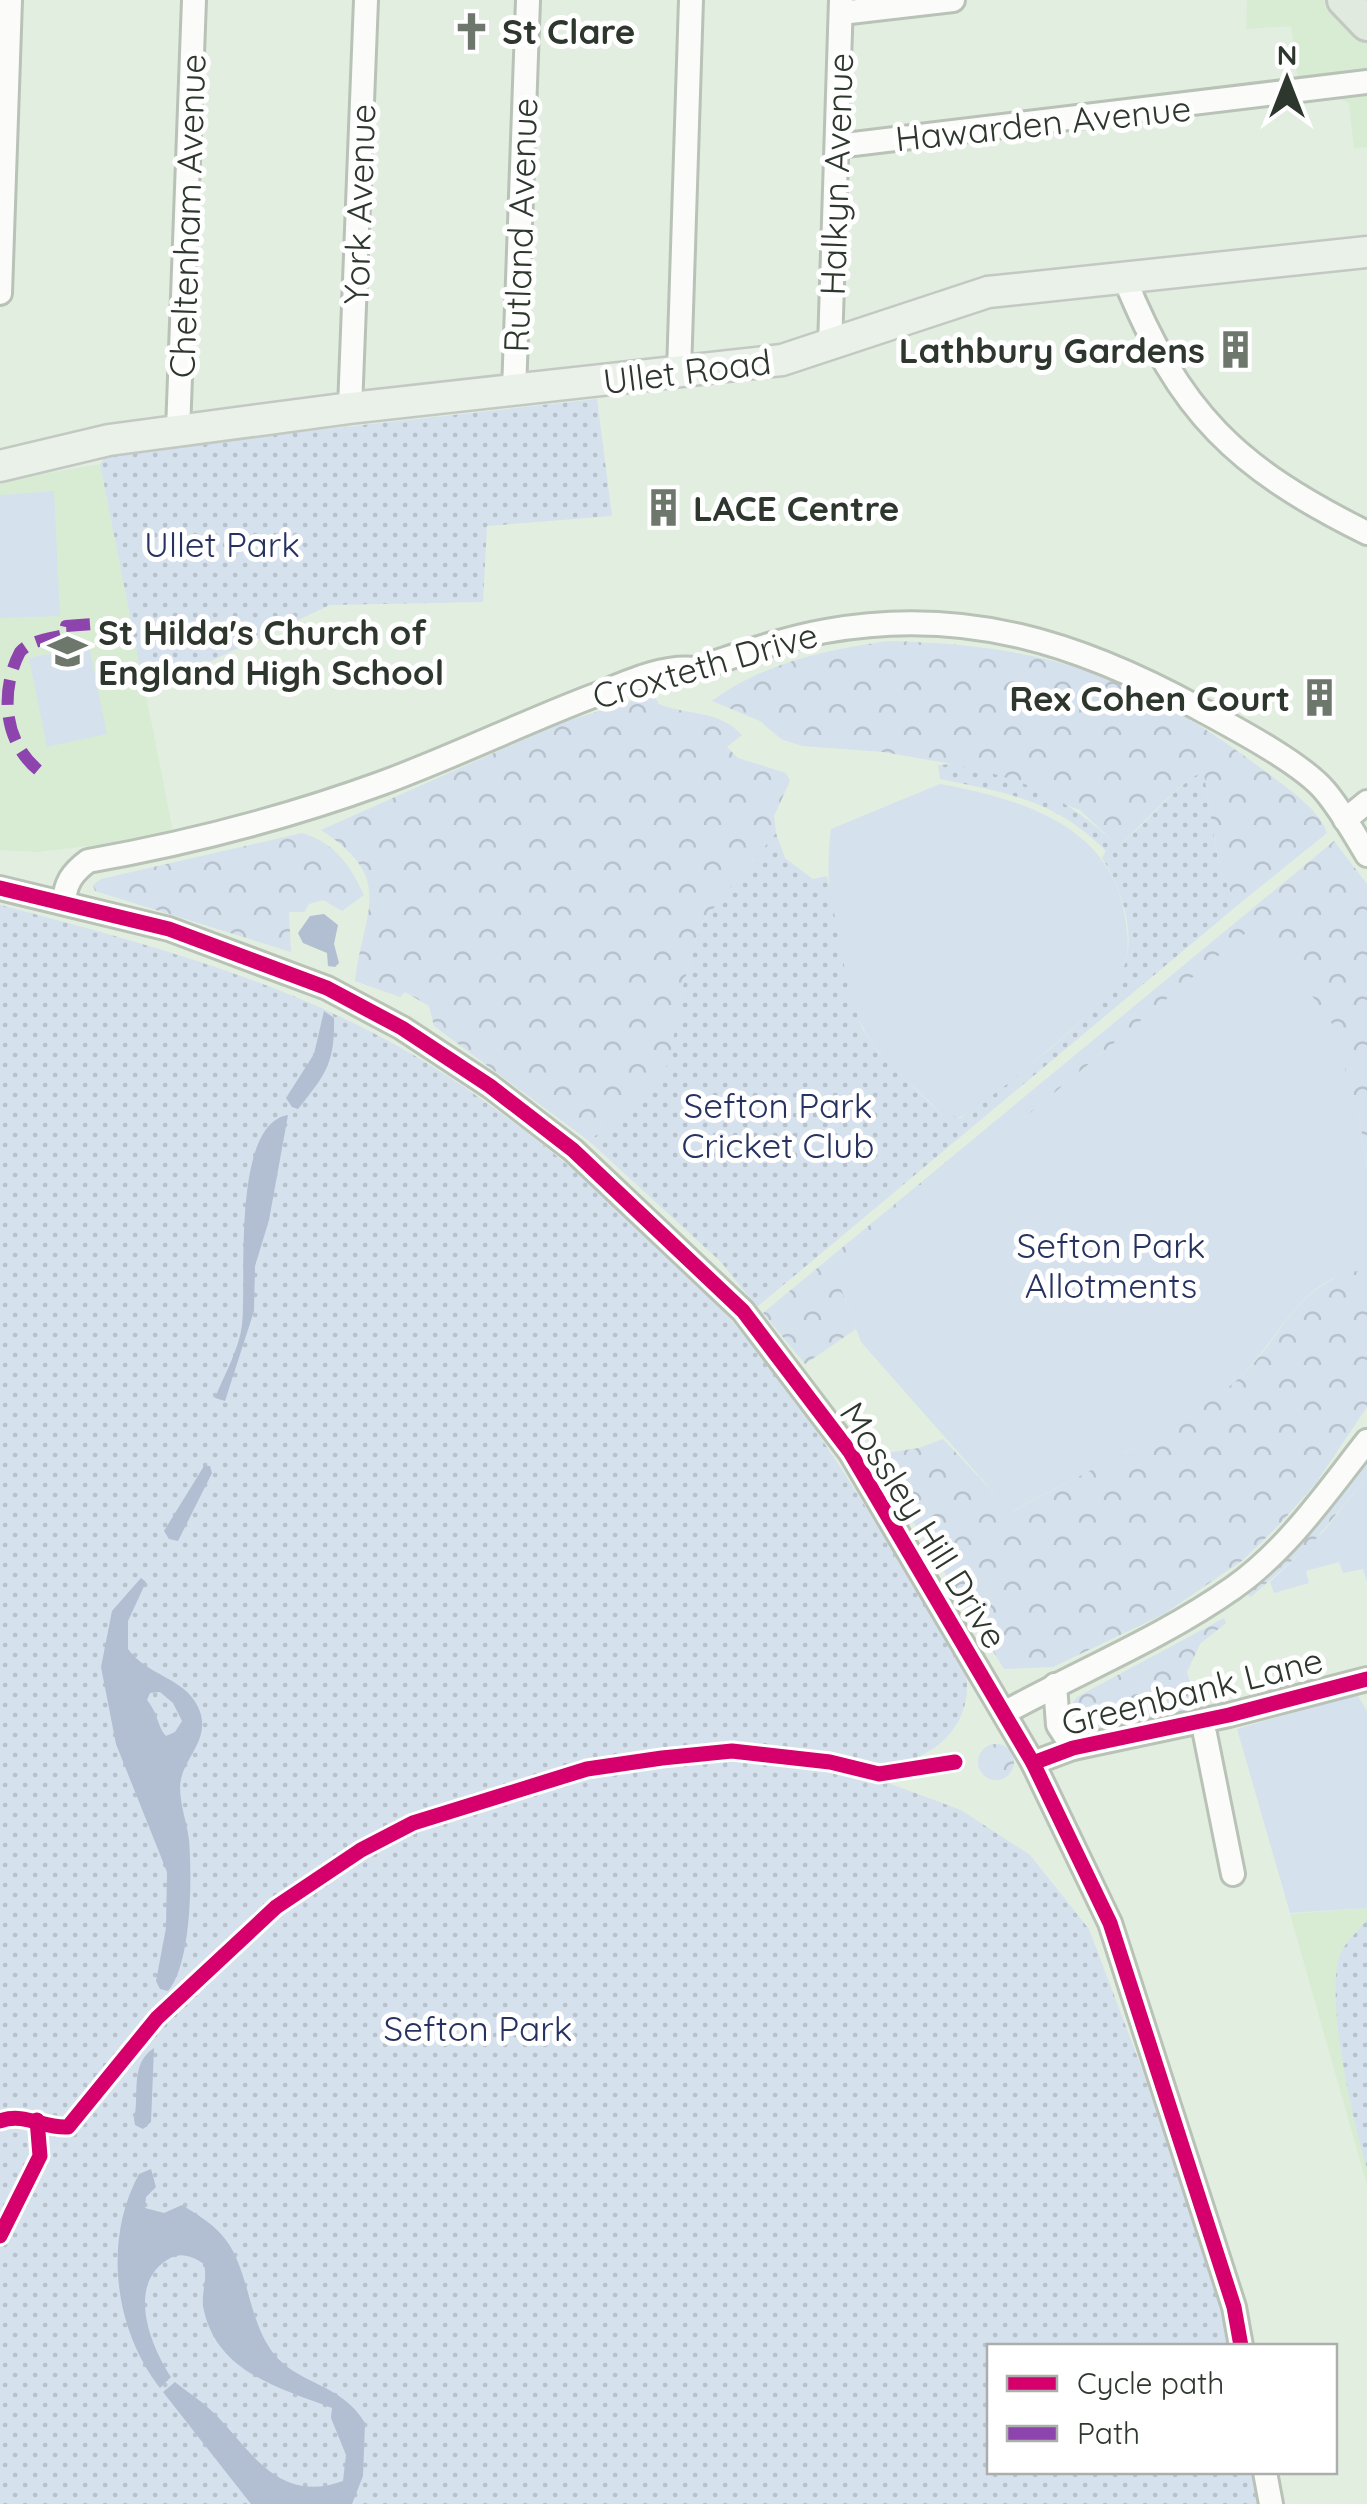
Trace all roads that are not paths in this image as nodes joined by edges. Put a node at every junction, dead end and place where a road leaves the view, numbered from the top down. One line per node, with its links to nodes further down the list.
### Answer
1 (10, 0): 14 (street)
2 (194, 0): 19 (street, Cheltenham Avenue)
3 (366, 0): 18 (street, York Avenue)
4 (528, 0): 17 (street, Rutland Avenue)
5 (691, 0): 16 (street)
6 (953, 0): 8 (street)
7 (1344, 0): 9 (highway)
8 (841, 7): 11 (street, Halkyn Avenue)
9 (1367, 24)
10 (1367, 82): 11 (street, Hawarden Avenue)
11 (838, 146): 15 (street, Halkyn Avenue)
12 (1367, 252): 13 (main road, Ullet Road)
13 (1124, 277): 15 (main road, Ullet Road); 21 (street)
14 (0, 294)
15 (830, 347): 16 (main road, Ullet Road)
16 (679, 372): 17 (main road, Ullet Road)
17 (514, 391): 18 (main road, Ullet Road)
18 (350, 408): 19 (main road, Ullet Road)
19 (178, 431): 20 (main road, Ullet Road)
20 (0, 466)
21 (1367, 533)
22 (1367, 802): 23 (street)
23 (1345, 820): 24 (street, Croxteth Drive); 26 (street, Croxteth Drive)
24 (1367, 854)
25 (0, 888): 26 (street, Mossley Hill Drive)
26 (64, 904): 30 (street, Mossley Hill Drive)
27 (1367, 1440): 29 (street)
28 (1367, 1678): 32 (street, Greenbank Lane)
29 (1055, 1685): 30 (street); 32 (street)
30 (1004, 1712): 33 (street, Mossley Hill Drive)
31 (1205, 1734): 34 (street)
32 (1073, 1748): 33 (street, Greenbank Lane)
33 (1032, 1764): 35 (street, Mossley Hill Drive)
34 (1233, 1874)
35 (1241, 2344)
36 (1265, 2474): 37 (street)
37 (1271, 2504)

